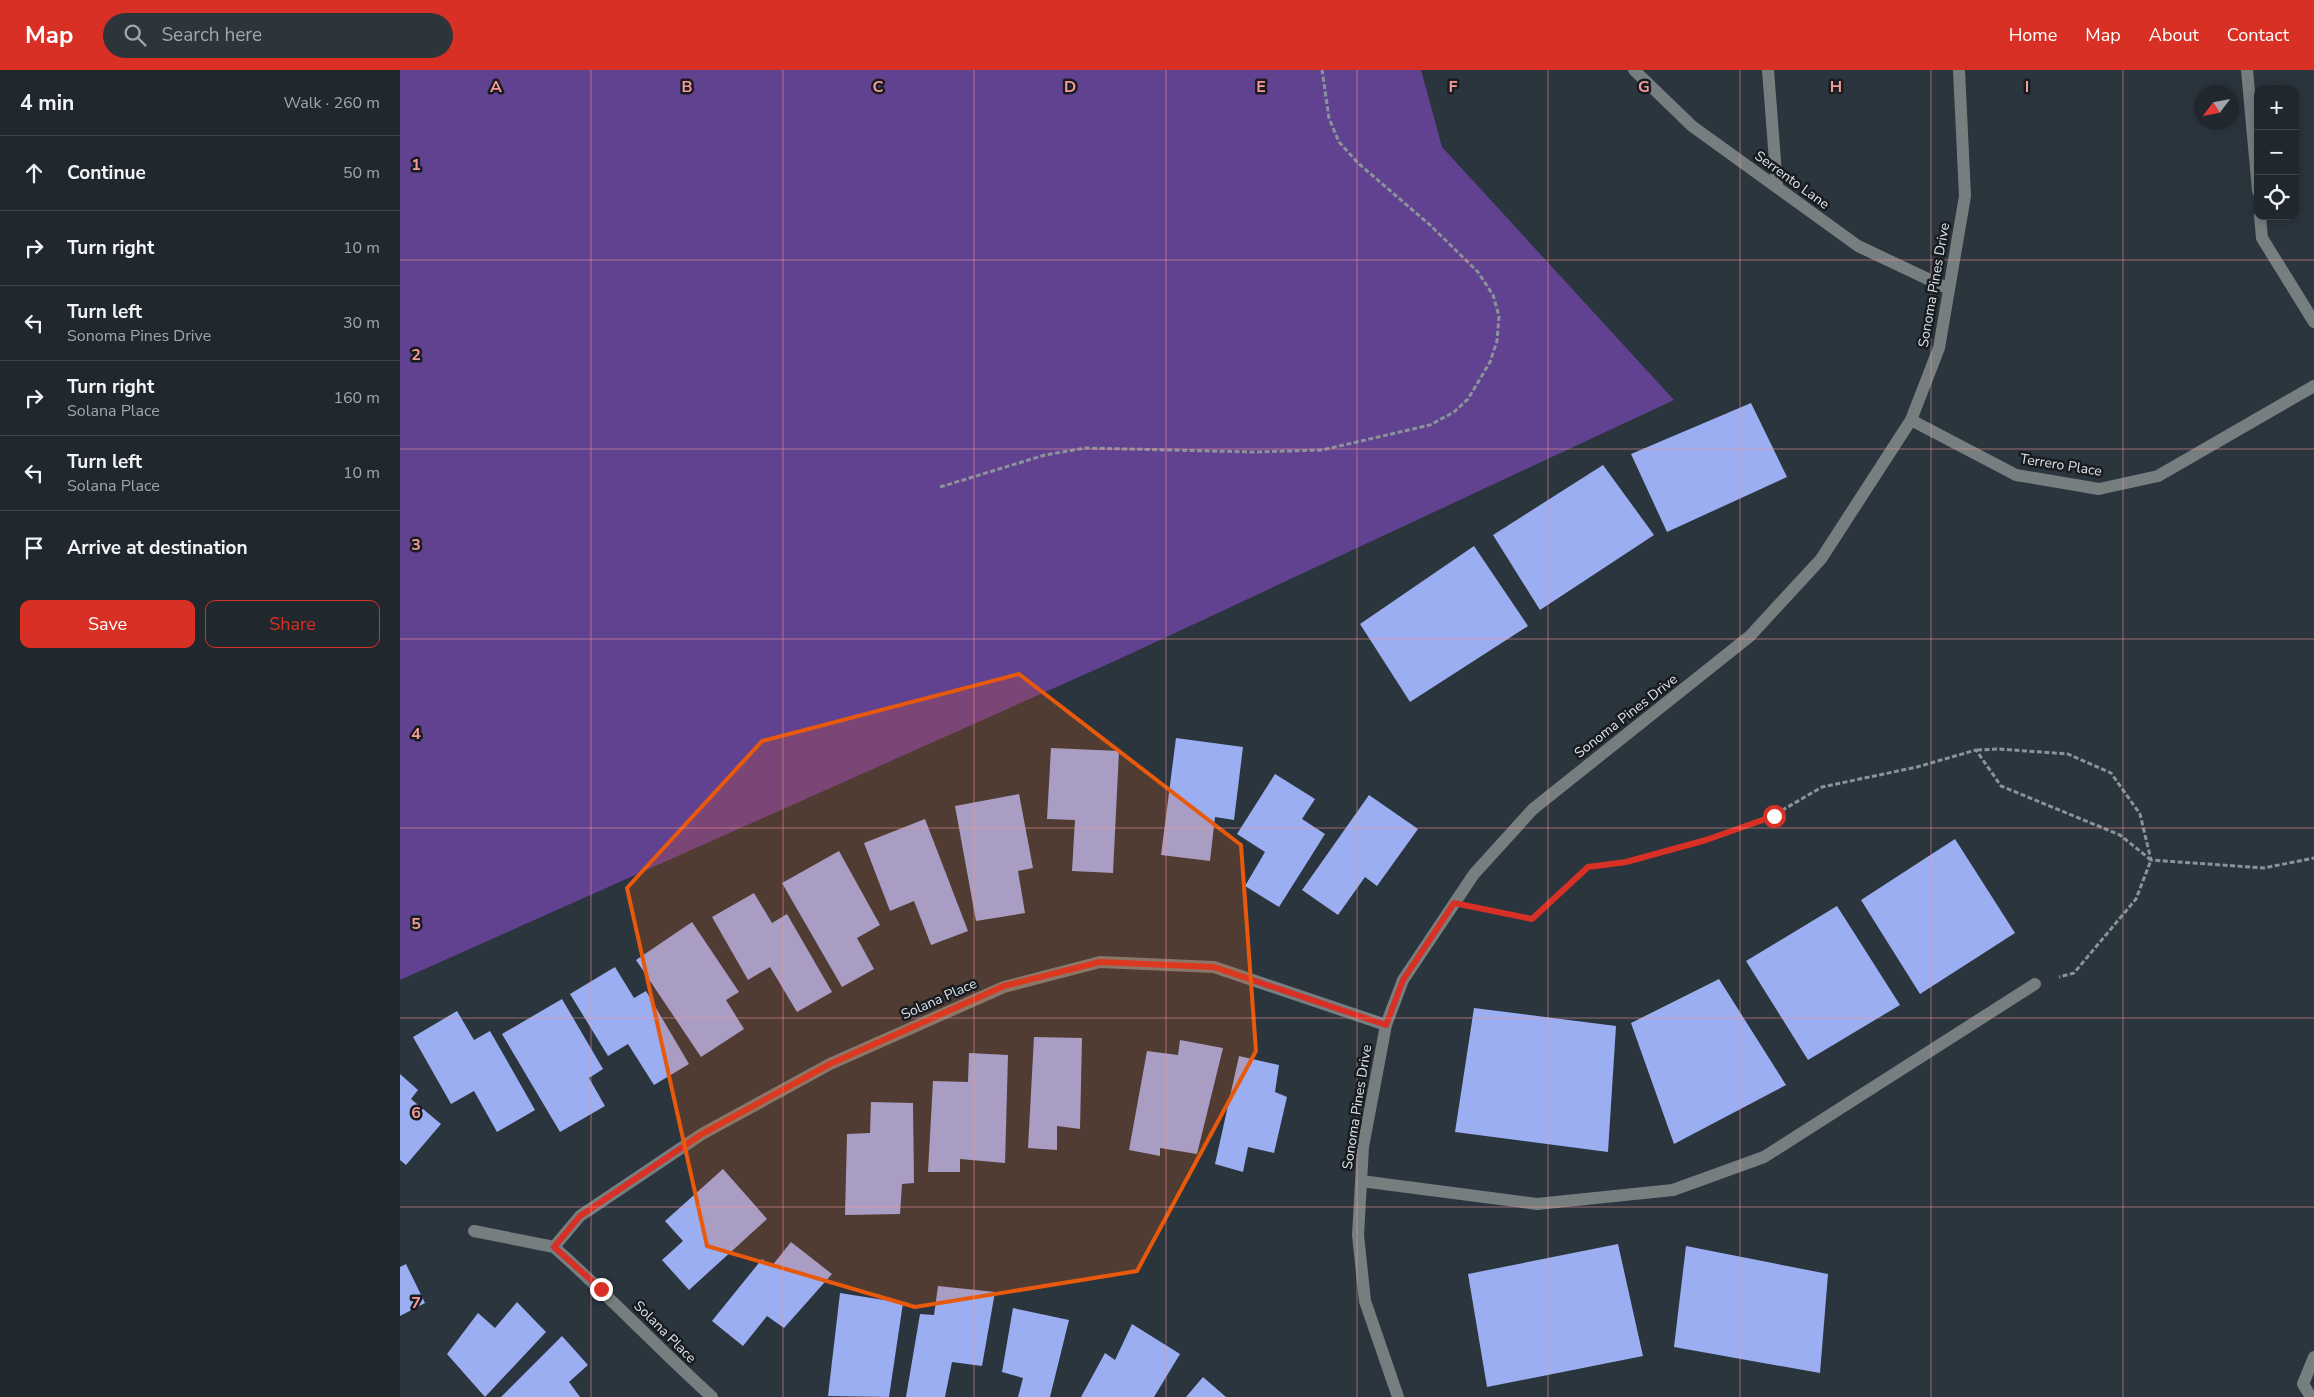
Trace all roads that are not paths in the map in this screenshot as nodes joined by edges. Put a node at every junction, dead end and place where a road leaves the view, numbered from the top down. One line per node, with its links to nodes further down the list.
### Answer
1 (1634, 70): 6 (street, Serrento Lane)
2 (1768, 70): 6 (street)
3 (1959, 70): 8 (street, Sonoma Pines Drive)
4 (2247, 70): 5 (street)
5 (2257, 175)
6 (1777, 187): 8 (street, Serrento Lane)
7 (2260, 220): 9 (street)
8 (1949, 289): 11 (street, Sonoma Pines Drive)
9 (2314, 322)
10 (2314, 386): 11 (street, Terrero Place)
11 (1911, 420): 13 (street, Sonoma Pines Drive)
12 (2035, 984): 14 (street)
13 (1386, 1025): 14 (street, Sonoma Pines Drive); 16 (street, Solana Place)
14 (1361, 1181): 19 (street, Sonoma Pines Drive)
15 (474, 1231): 16 (street)
16 (554, 1247): 18 (street, Solana Place)
17 (2314, 1357): 20 (street)
18 (712, 1397)
19 (1398, 1397)
20 (2311, 1397)

